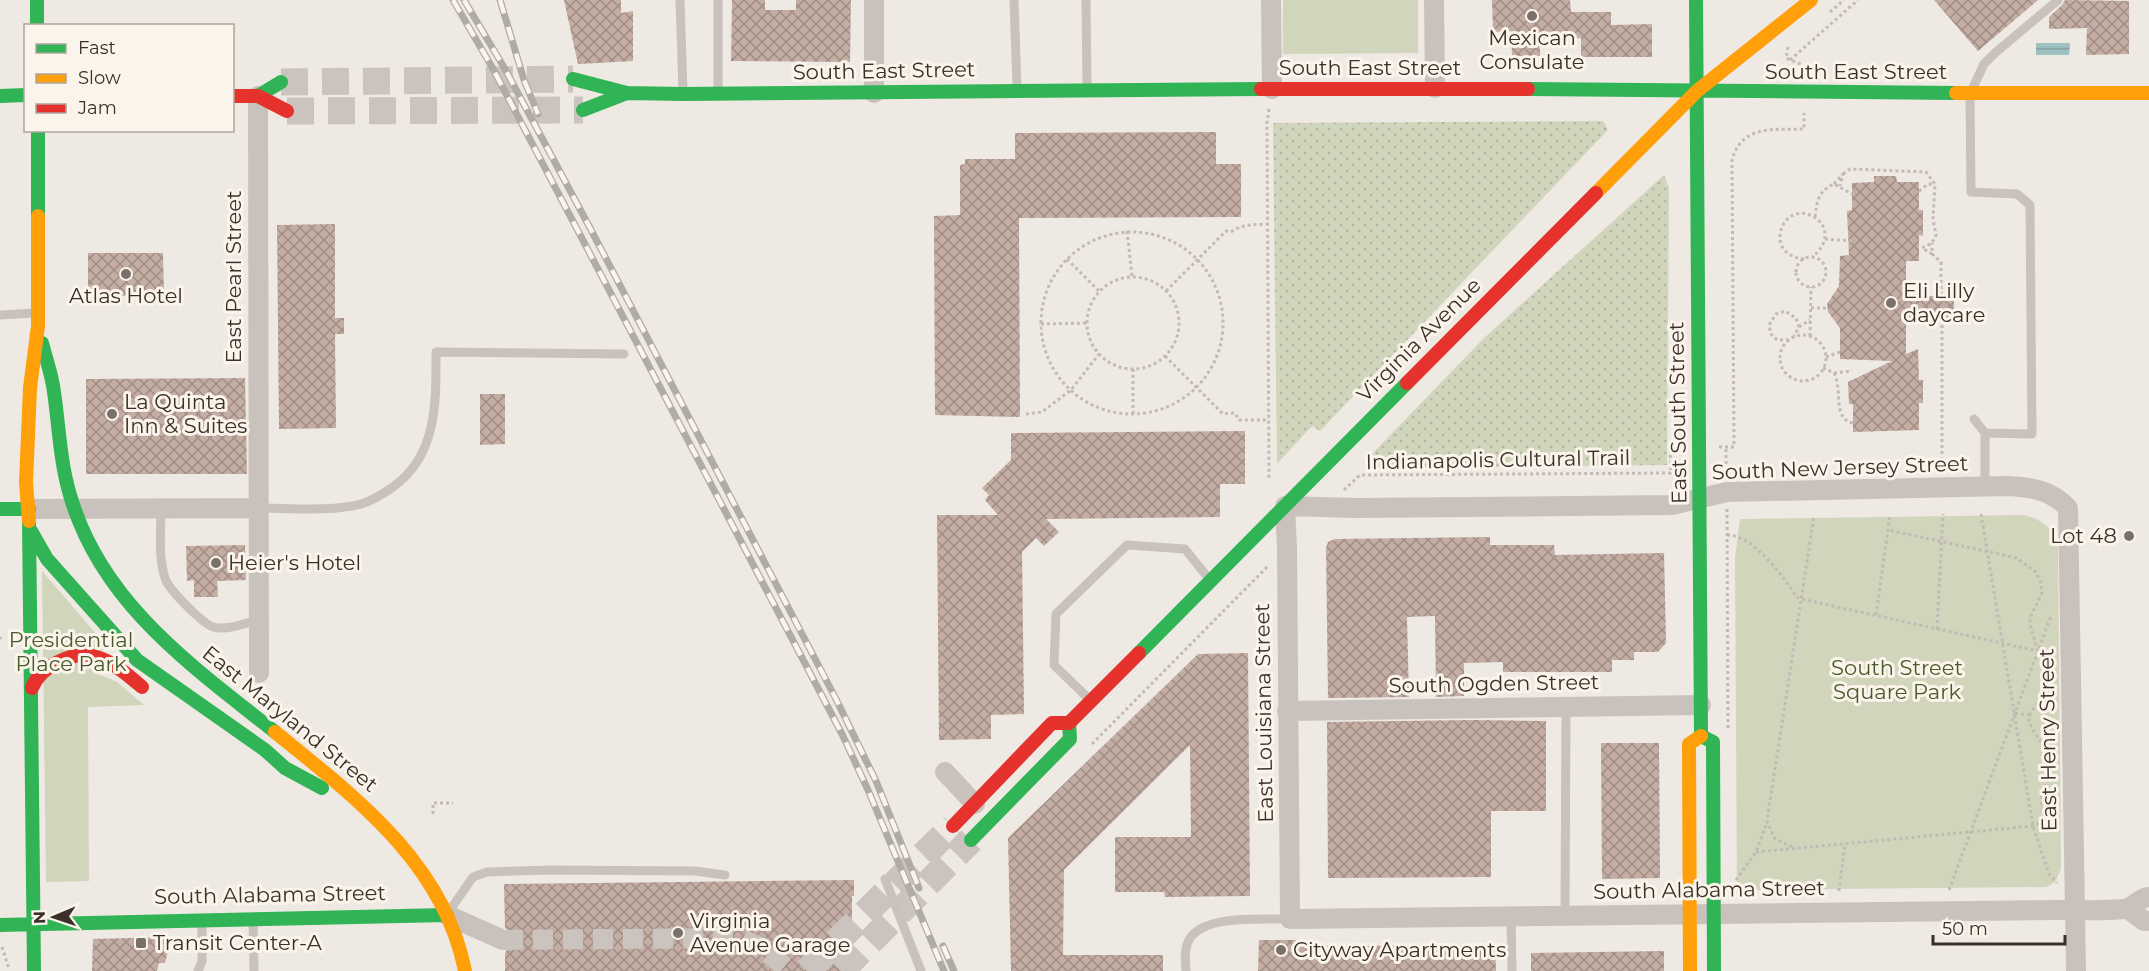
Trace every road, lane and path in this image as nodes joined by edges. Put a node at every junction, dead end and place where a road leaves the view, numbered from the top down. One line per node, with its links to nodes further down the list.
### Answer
1 (37, 0): 13 (main road)
2 (680, 0): 26 (lane)
3 (718, 0): 27 (lane)
4 (874, 0): 23 (street)
5 (1014, 0): 20 (lane)
6 (1086, 0): 18 (lane)
7 (1271, 0): 19 (street)
8 (1434, 0): 17 (street)
9 (1696, 0): 21 (main road, East South Street)
10 (1811, 0): 21 (main road, Virginia Avenue)
11 (1858, 0): 14 (path)
12 (2058, 0): 28 (lane)
13 (38, 24)
14 (1790, 60)
15 (573, 79): 22 (main road, South East Street)
16 (281, 82): 32 (main road)
17 (1435, 87): 19 (main road, South East Street); 21 (main road, South East Street)
18 (1087, 88): 19 (main road, South East Street); 20 (main road, South East Street)
19 (1272, 89): 43 (path)
20 (1017, 90): 23 (main road, South East Street)
21 (1697, 91): 24 (main road, South East Street); 87 (main road, East South Street); 94 (main road, Virginia Avenue)
22 (627, 93): 26 (main road, South East Street); 33 (main road, South East Street)
23 (874, 93): 27 (main road, South East Street)
24 (1804, 93): 28 (main road, South East Street); 88 (path)
25 (2149, 93): 28 (main road, South East Street)
26 (683, 94): 27 (main road, South East Street)
27 (718, 94)
28 (1970, 94): 86 (lane)
29 (24, 95): 30 (main road)
30 (0, 96)
31 (234, 96): 32 (main road)
32 (258, 96): 34 (main road); 98 (street, East Pearl Street)
33 (583, 110)
34 (287, 111)
35 (38, 132): 62 (main road)
36 (1843, 174): 37 (path); 38 (path); 39 (path)
37 (1834, 184): 39 (path); 42 (path)
38 (1935, 184): 40 (path); 47 (path)
39 (1840, 186): 41 (path)
40 (1919, 191)
41 (1852, 194)
42 (1815, 217): 45 (path); 52 (path)
43 (1267, 224): 50 (path); 84 (path)
44 (1126, 231): 50 (path); 51 (path); 53 (path)
45 (1825, 239): 46 (path); 49 (path)
46 (1852, 241)
47 (1932, 243): 48 (path); 48 (path)
48 (1932, 254): 57 (path)
49 (1812, 257): 52 (path); 54 (path)
50 (1197, 258): 56 (path); 79 (path)
51 (1067, 259): 55 (path); 65 (path)
52 (1803, 259): 54 (path)
53 (1132, 276): 55 (path); 56 (path)
54 (1811, 287): 58 (path)
55 (1100, 291): 64 (path)
56 (1166, 291): 73 (path)
57 (1941, 296)
58 (1810, 308): 59 (path); 63 (path)
59 (1827, 308)
60 (0, 315): 62 (lane)
61 (1942, 319): 89 (path)
62 (38, 320): 96 (main road, East Maryland Street); 101 (main road)
63 (1810, 320): 66 (path); 67 (path)
64 (1087, 323): 65 (path); 72 (path)
65 (1041, 324): 80 (path)
66 (1799, 327): 68 (path); 69 (path)
67 (1810, 336): 68 (path); 74 (path)
68 (1793, 338): 69 (path)
69 (1789, 340): 75 (path)
70 (1840, 352): 74 (path)
71 (624, 354): 98 (lane)
72 (1099, 354): 76 (path); 80 (path)
73 (1165, 356): 76 (path); 79 (path)
74 (1826, 357): 75 (path)
75 (1823, 368): 78 (path)
76 (1133, 369): 82 (path)
77 (1852, 371): 78 (path)
78 (1834, 373): 85 (path)
79 (1197, 387): 82 (path); 84 (path)
80 (1071, 390): 81 (path); 82 (path)
81 (1026, 414)
82 (1133, 414)
83 (1974, 419): 86 (lane)
84 (1268, 420): 91 (path)
85 (1853, 423)
86 (1985, 433): 92 (lane)
87 (1699, 447): 88 (path, Indianapolis Cultural Trail); 93 (main road, East South Street); 95 (path, Indianapolis Cultural Trail)
88 (1726, 447): 90 (path)
89 (1942, 476)
90 (1726, 478)
91 (1269, 479)
92 (1985, 487): 93 (street, South New Jersey Street); 99 (street, South New Jersey Street)
93 (1700, 498): 95 (street, South New Jersey Street); 125 (main road, East South Street)
94 (1285, 506): 95 (street, South New Jersey Street); 111 (street, East Louisiana Street); 113 (main road, Virginia Avenue)
95 (1329, 507)
96 (74, 508): 97 (street); 101 (street); 139 (main road, East Maryland Street)
97 (161, 508): 98 (street); 117 (lane)
98 (259, 508): 117 (street, East Pearl Street)
99 (2068, 508): 157 (street, East Henry Street)
100 (0, 509): 101 (main road)
101 (29, 509): 122 (main road); 135 (main road)
102 (1943, 514): 110 (path)
103 (1982, 514): 112 (path)
104 (1890, 515): 107 (path)
105 (1814, 516): 114 (path)
106 (1727, 517): 109 (path)
107 (1888, 530): 110 (path); 116 (path)
108 (1721, 535): 109 (path)
109 (1727, 535): 114 (path); 133 (path)
110 (1941, 542): 112 (path); 118 (path)
111 (1287, 548): 127 (street, East Louisiana Street); 131 (path)
112 (1988, 552): 119 (path); 120 (path)
113 (1211, 580): 124 (main road, Virginia Avenue); 124 (lane)
114 (1801, 599): 116 (path); 141 (path)
115 (2054, 608): 120 (path)
116 (1876, 615): 118 (path)
117 (259, 619): 121 (street, East Pearl Street)
118 (1938, 629): 119 (path)
119 (2003, 643): 120 (path); 128 (path)
120 (2038, 651): 128 (path); 129 (path)
121 (259, 673)
122 (32, 688): 123 (main road); 167 (main road)
123 (150, 693)
124 (1090, 701): 130 (main road, Virginia Avenue)
125 (1701, 705): 126 (street, South Ogden Street); 132 (main road, East South Street)
126 (1566, 707): 127 (street, South Ogden Street); 162 (lane)
127 (1287, 711): 164 (street, East Louisiana Street)
128 (2015, 713): 129 (path); 143 (path); 144 (path)
129 (2030, 715): 143 (path)
130 (1069, 723): 138 (main road, Virginia Avenue); 145 (main road, Virginia Avenue)
131 (1100, 736)
132 (1701, 736): 159 (main road, East South Street); 160 (main road, East South Street)
133 (1728, 738)
134 (238, 748): 135 (main road)
135 (285, 768): 139 (main road)
136 (945, 772): 138 (street)
137 (453, 803): 140 (path)
138 (975, 804): 142 (main road, Virginia Avenue)
139 (373, 814): 158 (main road, East Maryland Street)
140 (433, 814)
141 (1767, 821): 147 (path); 148 (path)
142 (953, 826)
143 (2033, 826): 144 (path); 152 (path)
144 (1971, 831): 146 (path); 153 (path)
145 (971, 840)
146 (1845, 843): 147 (path); 154 (path)
147 (1793, 848): 148 (path)
148 (1756, 852): 151 (path)
149 (725, 874): 158 (lane)
150 (885, 879): 178 (lane)
151 (1732, 879)
152 (2059, 883)
153 (1949, 890)
154 (1839, 891)
155 (2149, 897): 156 (street, South Alabama Street)
156 (2128, 909): 157 (street, South Alabama Street); 166 (street)
157 (2075, 910): 160 (street, South Alabama Street); 183 (street, East Henry Street)
158 (457, 914): 163 (main road, South Alabama Street); 169 (street, South Alabama Street); 177 (main road, East Maryland Street)
159 (1690, 914): 160 (street, South Alabama Street); 162 (street, South Alabama Street); 181 (main road, East South Street)
160 (1714, 914): 182 (main road, East South Street)
161 (1511, 916): 162 (street, South Alabama Street); 164 (street, South Alabama Street); 180 (lane)
162 (1565, 916)
163 (253, 919): 165 (main road, South Alabama Street); 176 (lane)
164 (1290, 919): 179 (lane)
165 (202, 920): 167 (main road, South Alabama Street); 175 (lane)
166 (2149, 921)
167 (33, 924): 168 (main road, South Alabama Street); 174 (main road)
168 (0, 925)
169 (503, 940)
170 (0, 942): 173 (path)
171 (128, 958): 172 (path)
172 (128, 963)
173 (9, 971)
174 (34, 971)
175 (198, 971)
176 (254, 971)
177 (465, 971)
178 (921, 971)
179 (1186, 971)
180 (1512, 971)
181 (1690, 971)
182 (1714, 971)
183 (2076, 971)

